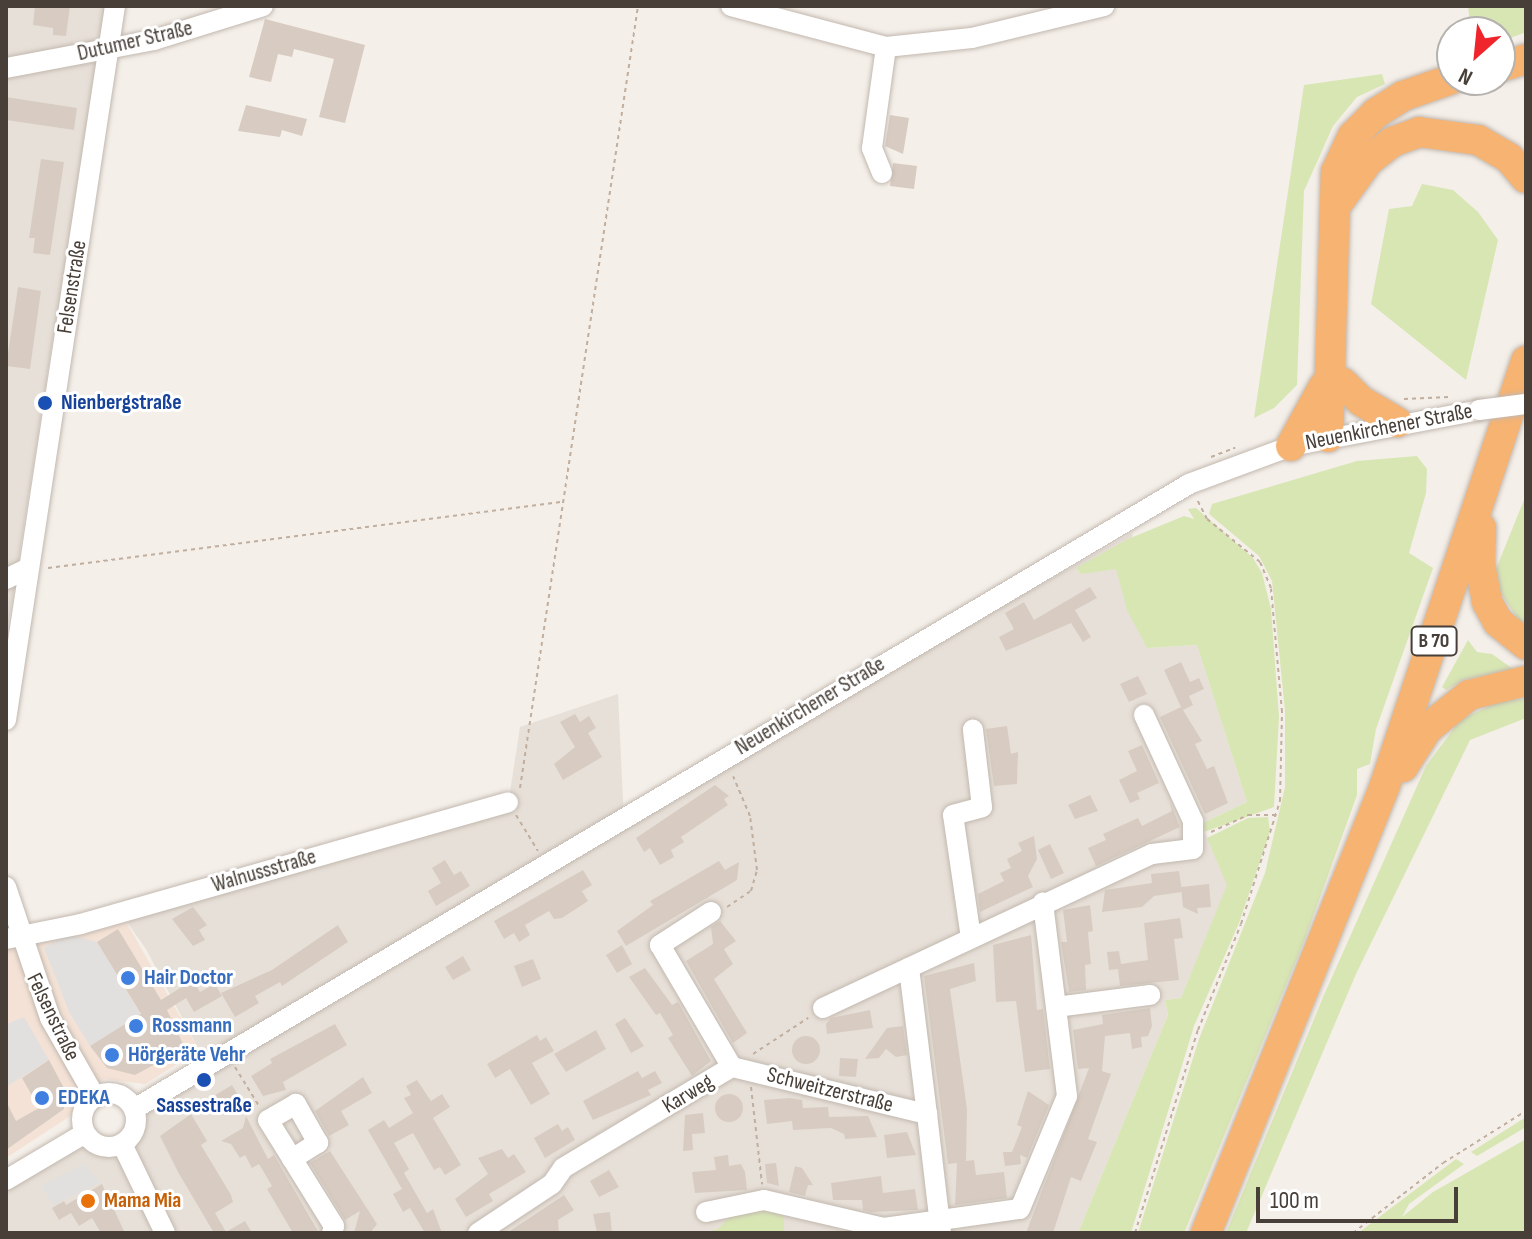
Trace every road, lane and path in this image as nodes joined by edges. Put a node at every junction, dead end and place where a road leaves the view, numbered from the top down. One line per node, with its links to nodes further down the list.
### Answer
1 (115, 6): 6 (street, Felsenstraße)
2 (263, 6): 6 (street, Dutumer Straße)
3 (638, 6): 21 (path)
4 (731, 6): 7 (street)
5 (1104, 6): 7 (street)
6 (109, 47): 8 (street, Dutumer Straße); 22 (street, Felsenstraße)
7 (886, 47): 10 (street)
8 (6, 68)
9 (1436, 85): 12 (highway)
10 (882, 173)
11 (1526, 178): 12 (highway)
12 (1332, 216): 14 (highway)
13 (1526, 361): 20 (highway, B 70)
14 (1336, 380): 16 (highway); 17 (highway); 18 (highway)
15 (1526, 404): 16 (street, Neuenkirchener Straße, bridge)
16 (1397, 422): 17 (street, Neuenkirchener Straße)
17 (1338, 435): 18 (street, Neuenkirchener Straße)
18 (1291, 446): 19 (street, Neuenkirchener Straße)
19 (1189, 484): 29 (street, Neuenkirchener Straße); 32 (path)
20 (1483, 496): 24 (highway, B 70); 30 (highway, B 70)
21 (562, 502): 22 (path); 31 (path)
22 (29, 568): 23 (street); 27 (street, Felsenstraße)
23 (6, 579)
24 (1526, 645)
25 (1526, 681): 30 (highway, B 70)
26 (1144, 715): 33 (street)
27 (6, 720)
28 (973, 730): 39 (street)
29 (721, 759): 34 (street, Neuenkirchener Straße); 37 (path)
30 (1385, 785): 63 (highway, B 70)
31 (508, 802): 34 (path); 38 (street, Walnussstraße)
32 (1277, 815): 33 (path); 62 (path)
33 (1193, 849): 36 (street)
34 (544, 863): 44 (street, Neuenkirchener Straße)
35 (6, 887): 38 (street, Felsenstraße)
36 (1043, 902): 39 (street); 42 (street)
37 (711, 912): 45 (street, Karweg)
38 (12, 938): 46 (street, Felsenstraße)
39 (971, 938): 40 (street)
40 (909, 968): 43 (street); 49 (street, Schweitzerstraße)
41 (1150, 995): 42 (street)
42 (1056, 1007): 57 (street)
43 (823, 1008): 45 (path)
44 (225, 1051): 47 (street, Neuenkirchener Straße); 50 (path)
45 (741, 1069): 49 (street, Schweitzerstraße); 55 (path); 61 (street, Karweg)
46 (95, 1097): 47 (street); 51 (street)
47 (134, 1109): 52 (street)
48 (1526, 1111): 64 (path)
49 (927, 1114): 58 (street, Schweitzerstraße)
50 (268, 1120): 53 (street); 53 (street)
51 (85, 1133): 52 (street); 54 (street)
52 (122, 1144): 59 (street)
53 (292, 1159): 60 (street)
54 (6, 1180)
55 (764, 1200): 56 (street); 58 (street)
56 (706, 1212)
57 (1013, 1223): 58 (street)
58 (940, 1228)
59 (165, 1233)
60 (332, 1233)
61 (478, 1233)
62 (1135, 1233)
63 (1206, 1233)
64 (1353, 1233)

